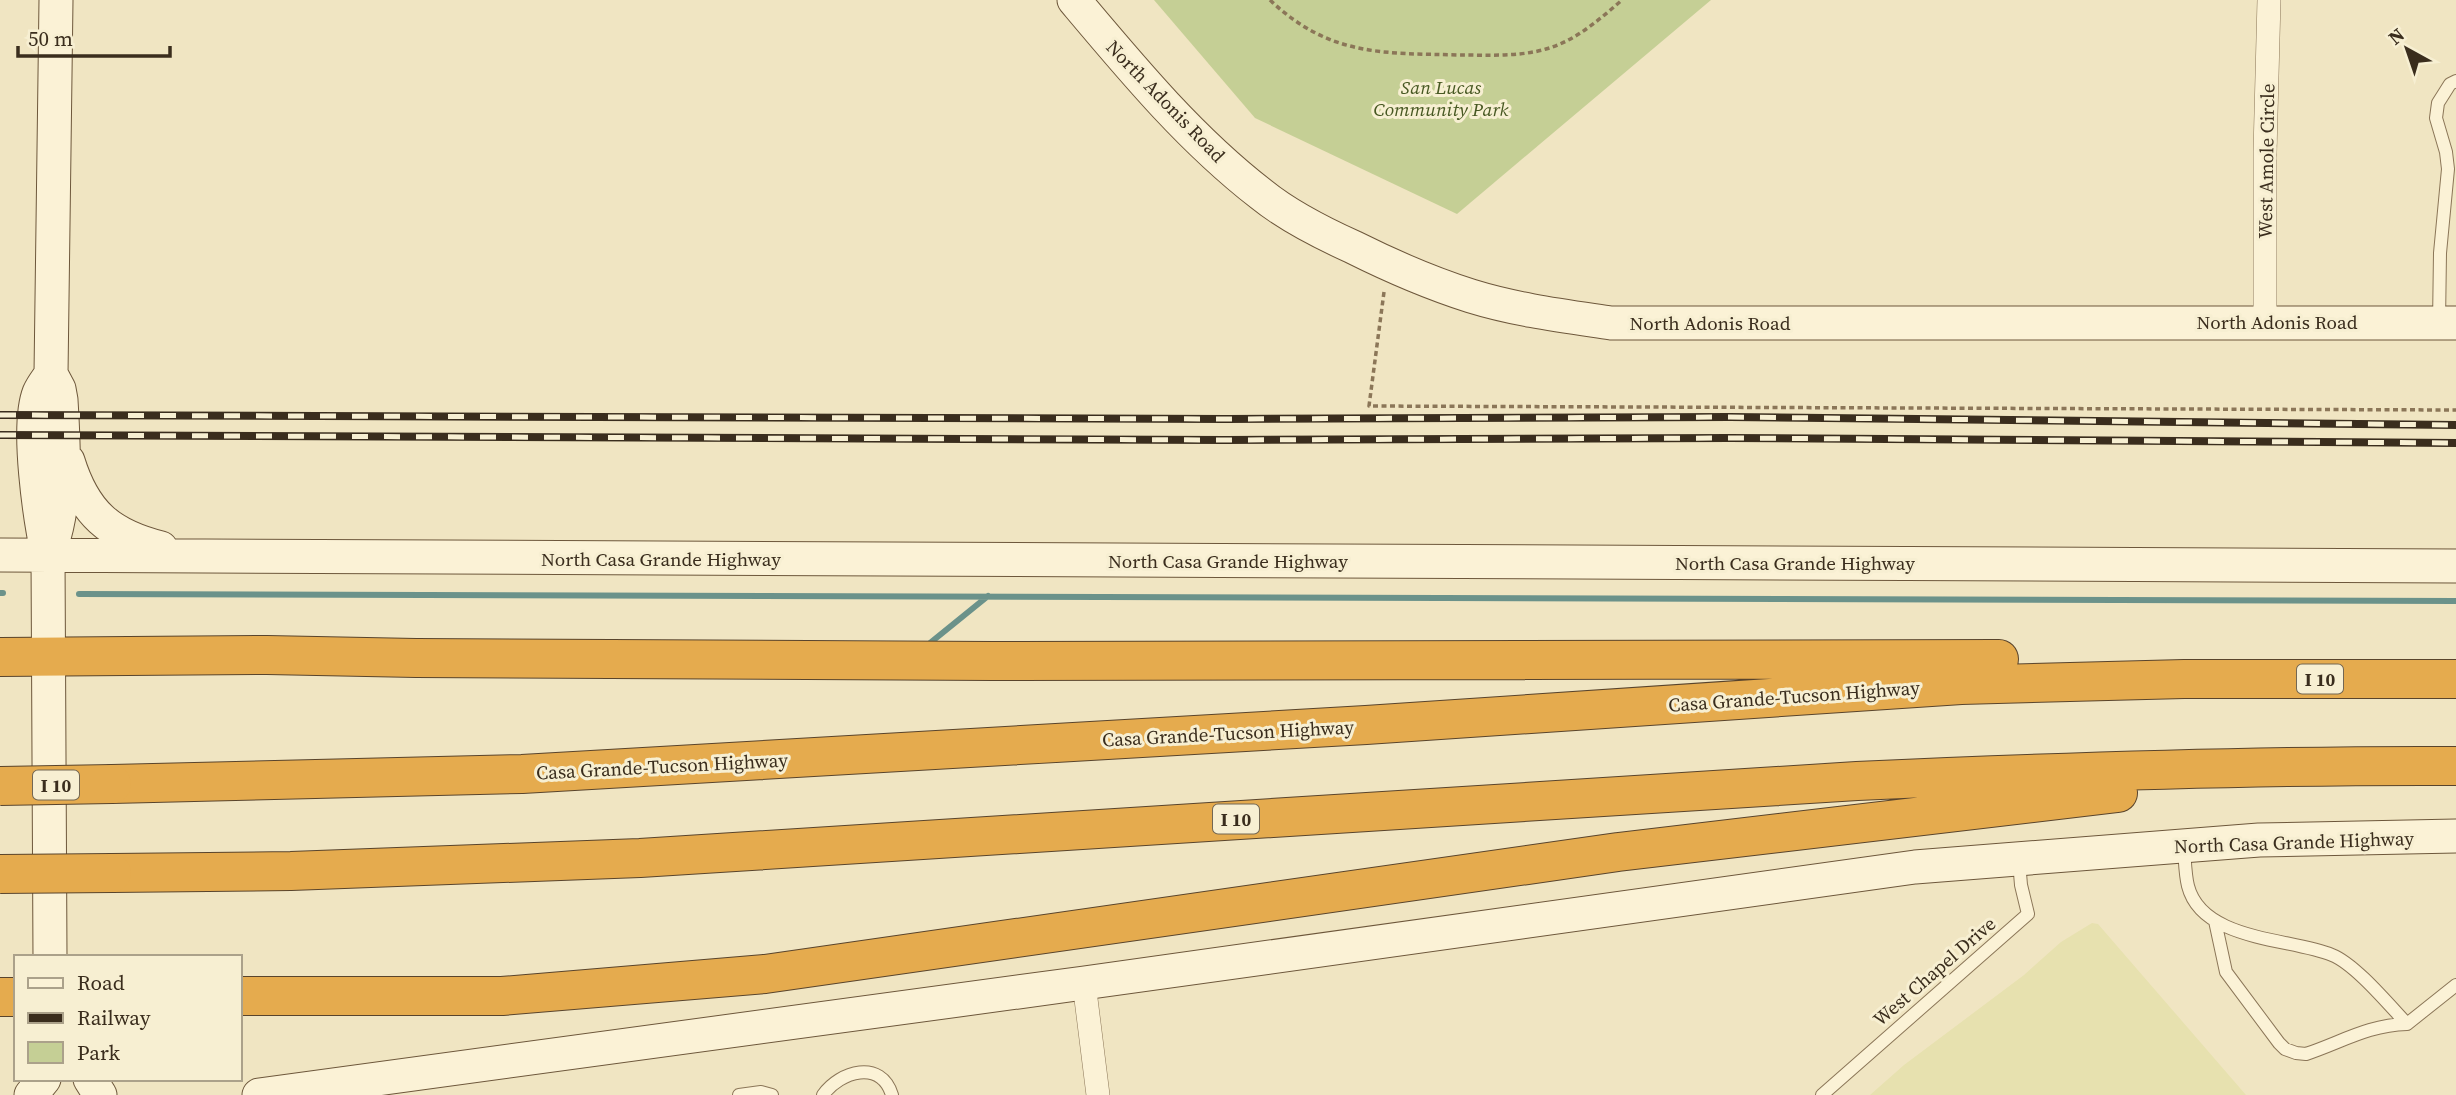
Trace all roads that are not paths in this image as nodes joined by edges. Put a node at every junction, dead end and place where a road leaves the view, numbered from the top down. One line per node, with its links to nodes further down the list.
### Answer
1 (55, 0): 8 (street)
2 (1074, 0): 6 (street, North Adonis Road)
3 (2269, 0): 6 (street, West Amole Circle)
4 (2456, 81): 5 (lane)
5 (2451, 152): 7 (lane)
6 (2265, 322): 7 (street, North Adonis Road)
7 (2447, 323)
8 (51, 374): 9 (street); 13 (street)
9 (62, 435): 11 (street); 13 (street)
10 (0, 555): 13 (street, North Casa Grande Highway)
11 (232, 557): 12 (street, North Casa Grande Highway); 13 (street, North Casa Grande Highway)
12 (2456, 566)
13 (48, 580): 14 (street)
14 (48, 656): 15 (highway); 16 (highway); 26 (street)
15 (0, 657)
16 (2184, 679): 17 (highway, Casa Grande-Tucson Highway / I 10); 20 (highway, Casa Grande-Tucson Highway / I 10, bridge)
17 (2456, 680)
18 (2360, 765): 19 (highway, I 10); 24 (highway, I 10, bridge); 29 (highway)
19 (2456, 766)
20 (0, 786)
21 (2456, 836): 22 (street, North Casa Grande Highway)
22 (2184, 846): 23 (street, North Casa Grande Highway); 25 (lane)
23 (2019, 858): 27 (street, North Casa Grande Highway); 41 (lane, West Chapel Drive)
24 (0, 874)
25 (2215, 921): 30 (lane); 30 (lane)
26 (50, 955)
27 (1084, 983): 31 (street, North Casa Grande Highway); 40 (street)
28 (2456, 985): 30 (lane)
29 (242, 996)
30 (2407, 1024)
31 (471, 1065): 35 (street, North Casa Grande Highway); 36 (street)
32 (42, 1081): 34 (street)
33 (892, 1093): 39 (lane)
34 (31, 1095)
35 (259, 1095)
36 (432, 1095)
37 (739, 1095): 38 (lane)
38 (772, 1095)
39 (823, 1095)
40 (1098, 1095)
41 (1822, 1095)

